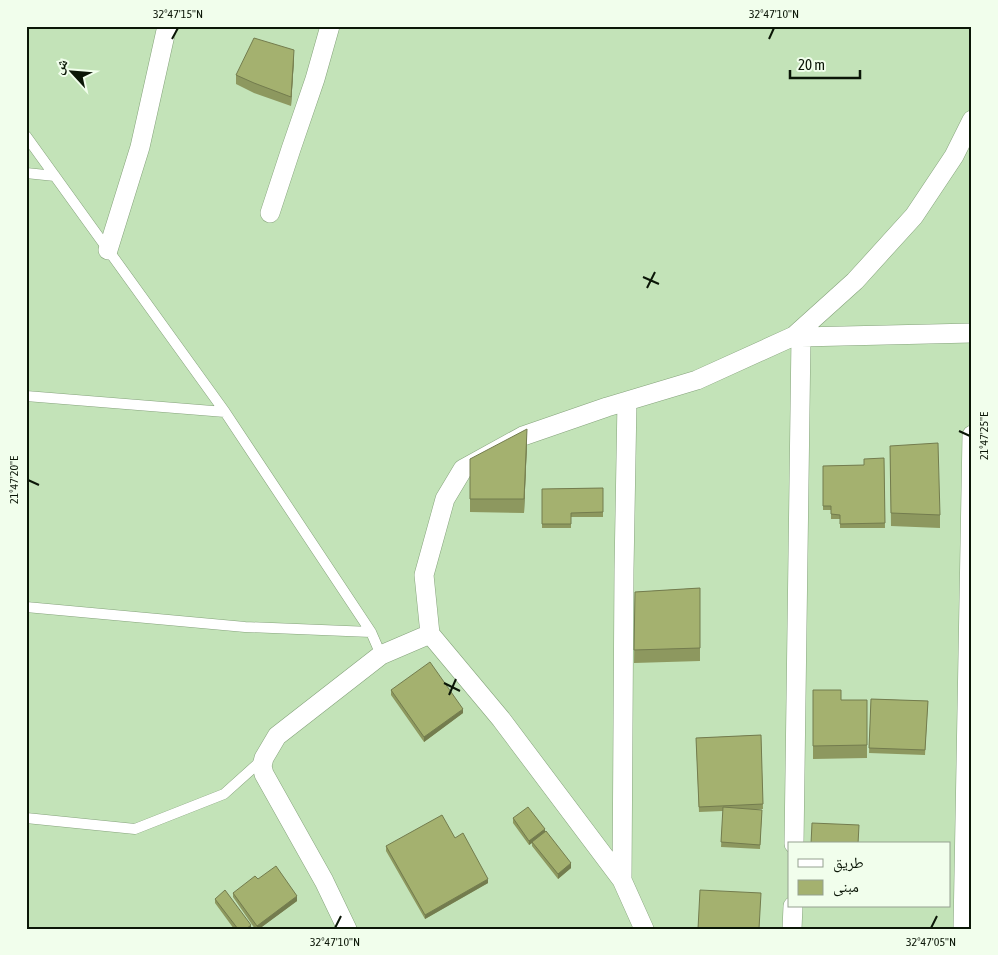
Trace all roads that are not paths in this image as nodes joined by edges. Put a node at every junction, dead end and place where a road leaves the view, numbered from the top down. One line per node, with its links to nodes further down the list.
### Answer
1 (167, 26): 8 (street)
2 (330, 26): 7 (street)
3 (972, 120): 10 (street)
4 (26, 136): 6 (lane)
5 (26, 174): 6 (lane)
6 (55, 176): 8 (lane)
7 (270, 213)
8 (108, 250): 13 (lane)
9 (972, 333): 10 (street)
10 (798, 337): 12 (street); 21 (street)
11 (26, 396): 13 (lane)
12 (627, 401): 17 (street); 22 (street)
13 (225, 412): 16 (lane)
14 (972, 435): 27 (street)
15 (26, 606): 16 (lane)
16 (371, 632): 18 (lane)
17 (430, 634): 18 (street); 22 (street)
18 (382, 655): 19 (street)
19 (264, 758): 20 (lane); 24 (street)
20 (26, 818)
21 (794, 842)
22 (622, 880): 25 (street)
23 (793, 908): 26 (street)
24 (347, 929)
25 (644, 929)
26 (792, 929)
27 (964, 929)

